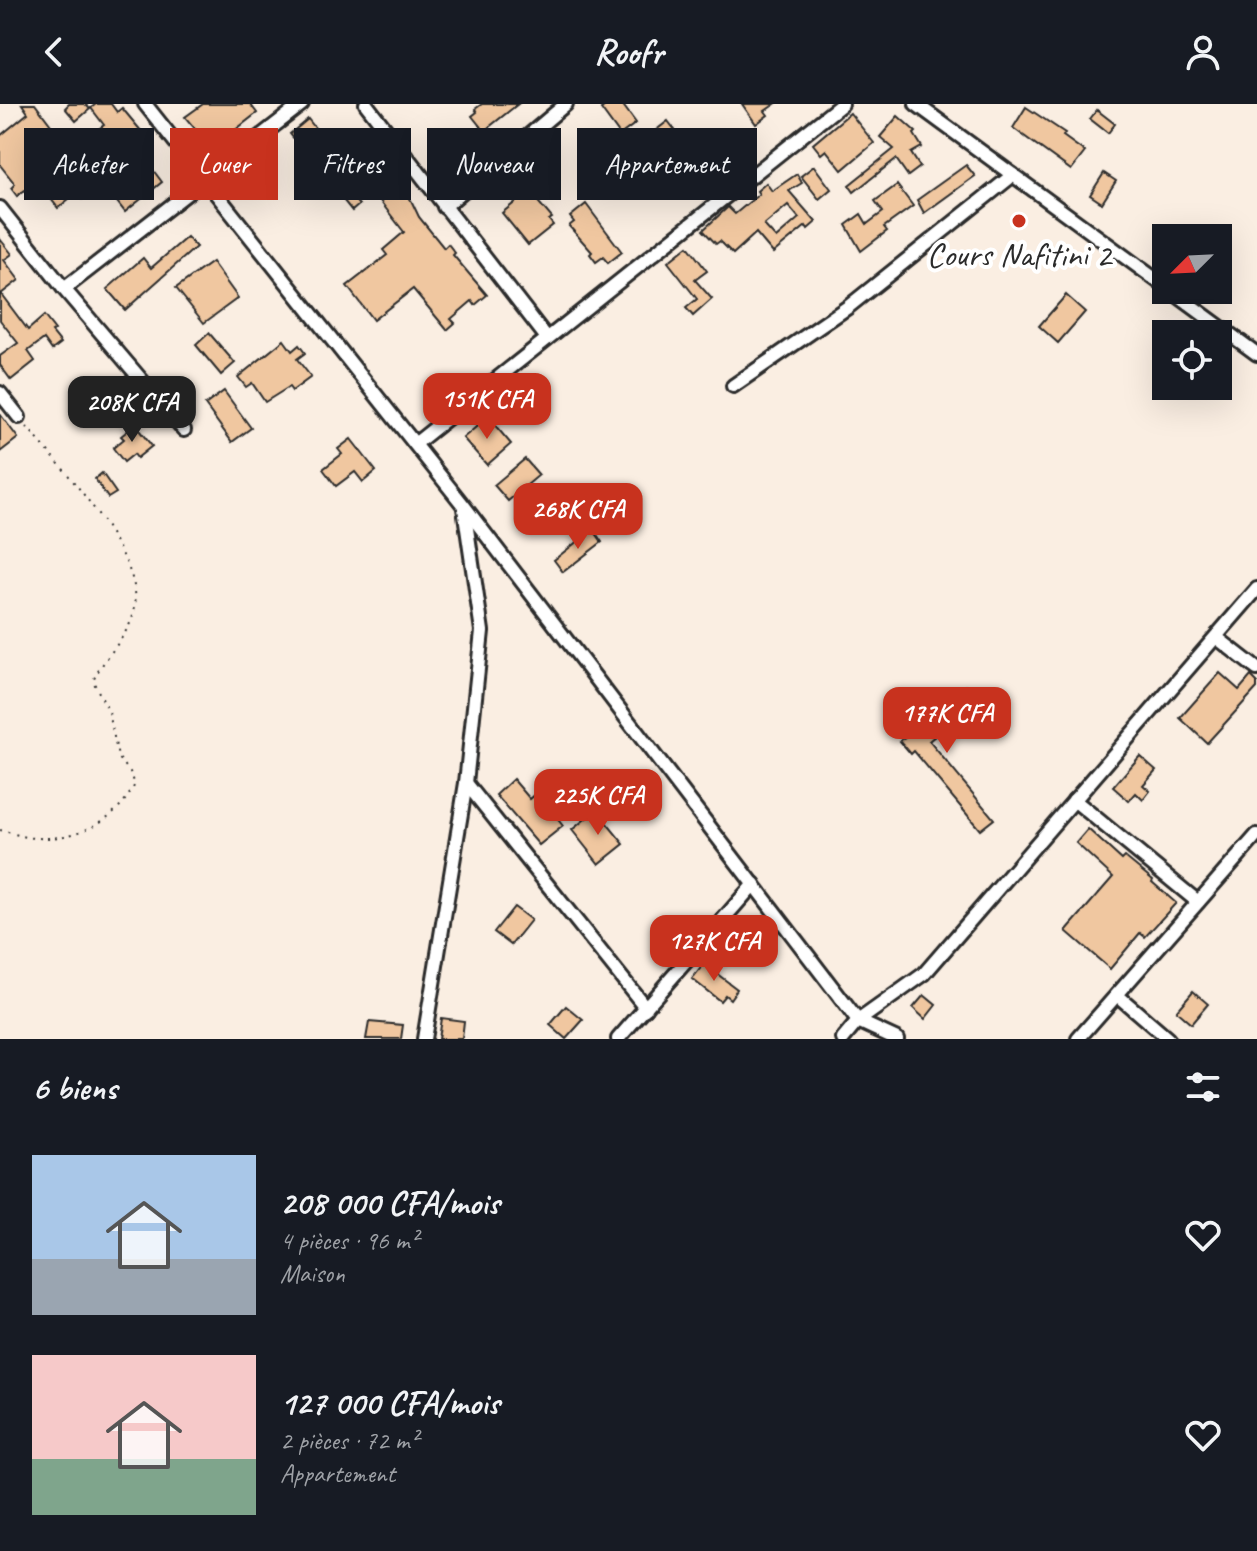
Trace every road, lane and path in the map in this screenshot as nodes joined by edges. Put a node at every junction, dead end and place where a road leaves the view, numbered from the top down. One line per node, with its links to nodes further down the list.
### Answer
1 (145, 104): 8 (street)
2 (302, 104): 7 (street)
3 (366, 104): 12 (street)
4 (566, 104): 12 (street)
5 (842, 104): 17 (street)
6 (916, 104): 9 (street)
7 (271, 128)
8 (170, 136)
9 (1013, 175): 14 (street); 19 (street)
10 (179, 200): 15 (street)
11 (221, 200): 23 (street)
12 (444, 207): 17 (street)
13 (0, 208): 15 (street)
14 (1152, 276)
15 (64, 289): 22 (street)
16 (1190, 304): 18 (street)
17 (547, 338): 23 (street)
18 (1257, 354)
19 (733, 386)
20 (0, 393): 21 (street)
21 (19, 417): 30 (path)
22 (184, 430)
23 (415, 444): 24 (street)
24 (464, 506): 28 (street); 32 (street)
25 (1257, 589): 26 (street)
26 (1216, 637): 27 (street); 29 (street)
27 (1257, 669)
28 (466, 783): 35 (street); 37 (street)
29 (1074, 800): 33 (street); 36 (street)
30 (0, 830)
31 (1257, 835): 33 (street)
32 (754, 884): 35 (street); 36 (street)
33 (1198, 902): 34 (street)
34 (1117, 995): 41 (street); 42 (street)
35 (646, 1008): 38 (street)
36 (858, 1021): 39 (street); 40 (street)
37 (424, 1039)
38 (618, 1039)
39 (843, 1039)
40 (897, 1039)
41 (1078, 1039)
42 (1168, 1039)

